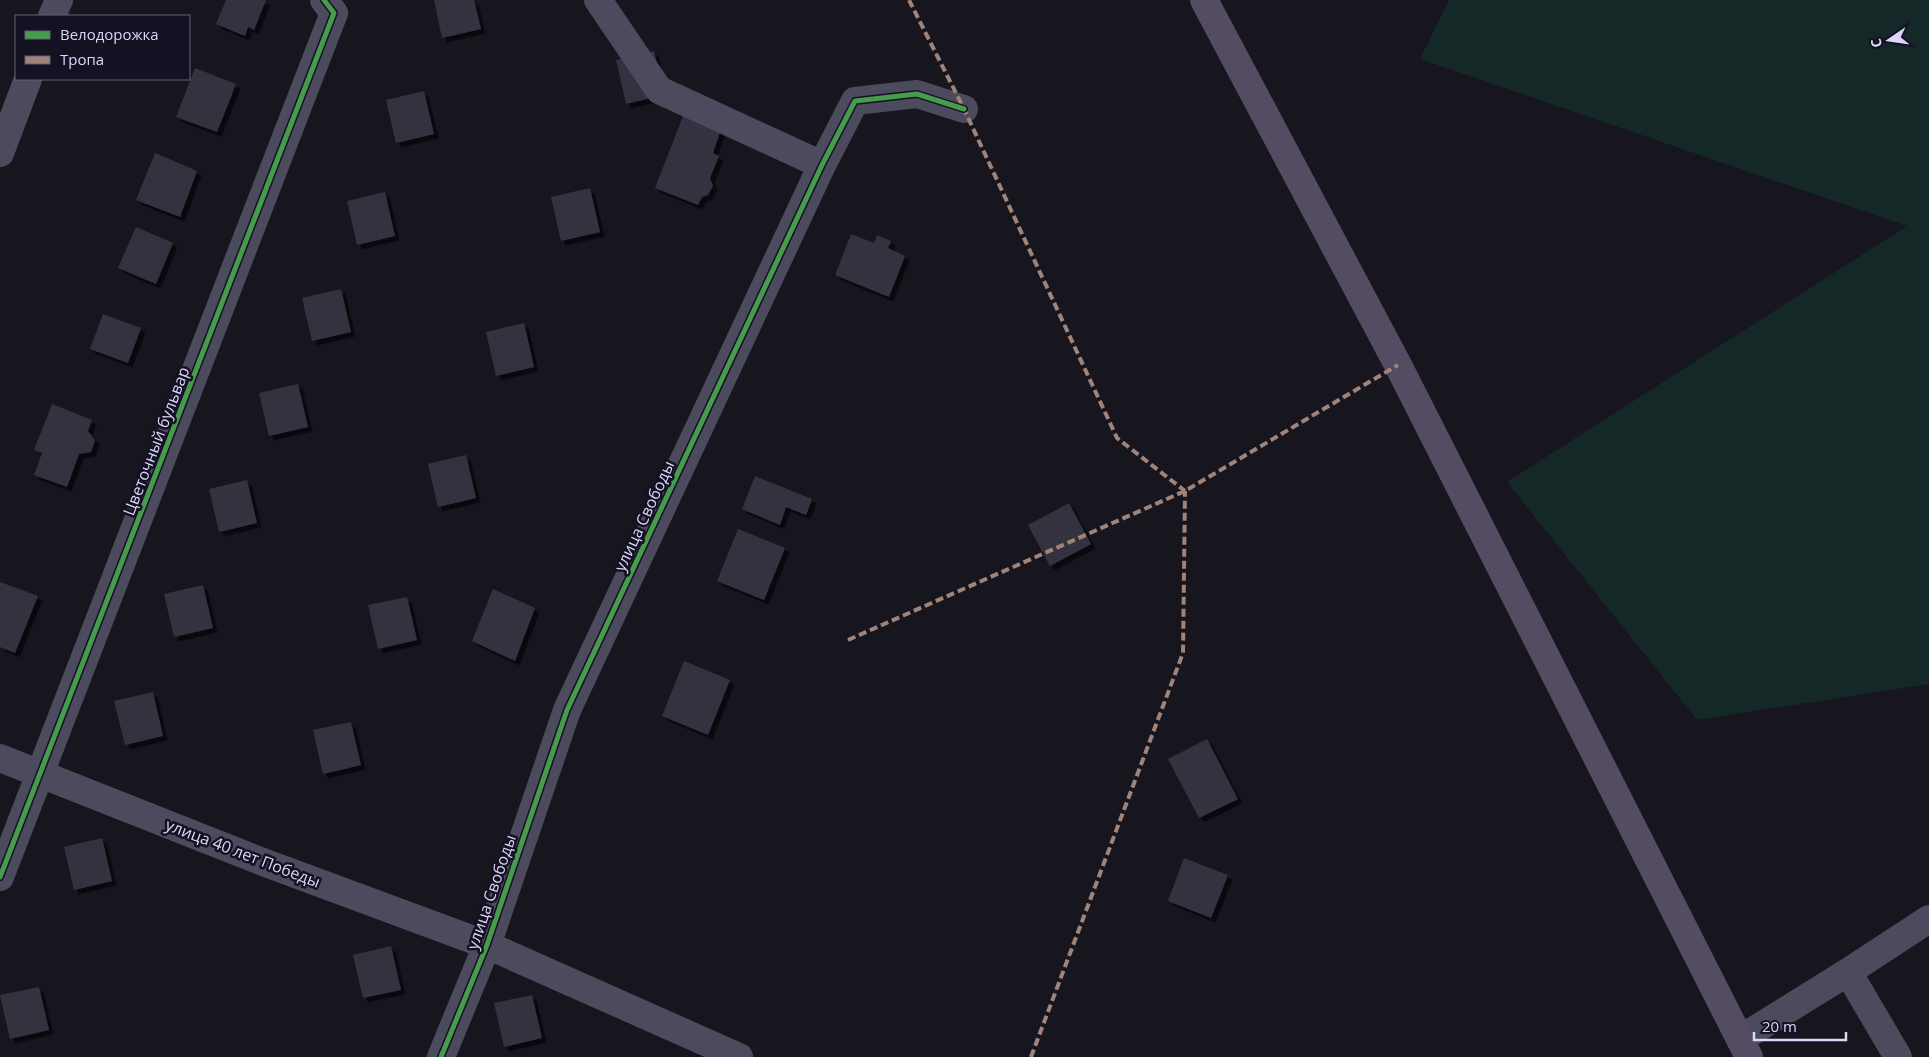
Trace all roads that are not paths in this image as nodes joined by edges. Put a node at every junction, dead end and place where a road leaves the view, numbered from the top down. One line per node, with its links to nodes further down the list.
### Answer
1 (58, 0): 5 (street)
2 (598, 0): 9 (street)
3 (1204, 0): 16 (main road)
4 (329, 7): 11 (street, Цветочный бульвар)
5 (52, 15)
6 (28, 80): 8 (street)
7 (964, 109): 9 (street, улица Свободы)
8 (0, 153)
9 (822, 165): 14 (street, улица Свободы)
10 (0, 758): 11 (street, улица 40 лет Победы)
11 (41, 774): 12 (street, Цветочный бульвар); 14 (street, улица 40 лет Победы)
12 (0, 877)
13 (1929, 919): 15 (street)
14 (487, 945): 17 (street, улица Свободы); 18 (street, улица 40 лет Победы)
15 (1848, 972): 16 (street); 19 (street)
16 (1745, 1048)
17 (441, 1057)
18 (739, 1057)
19 (1898, 1057)

